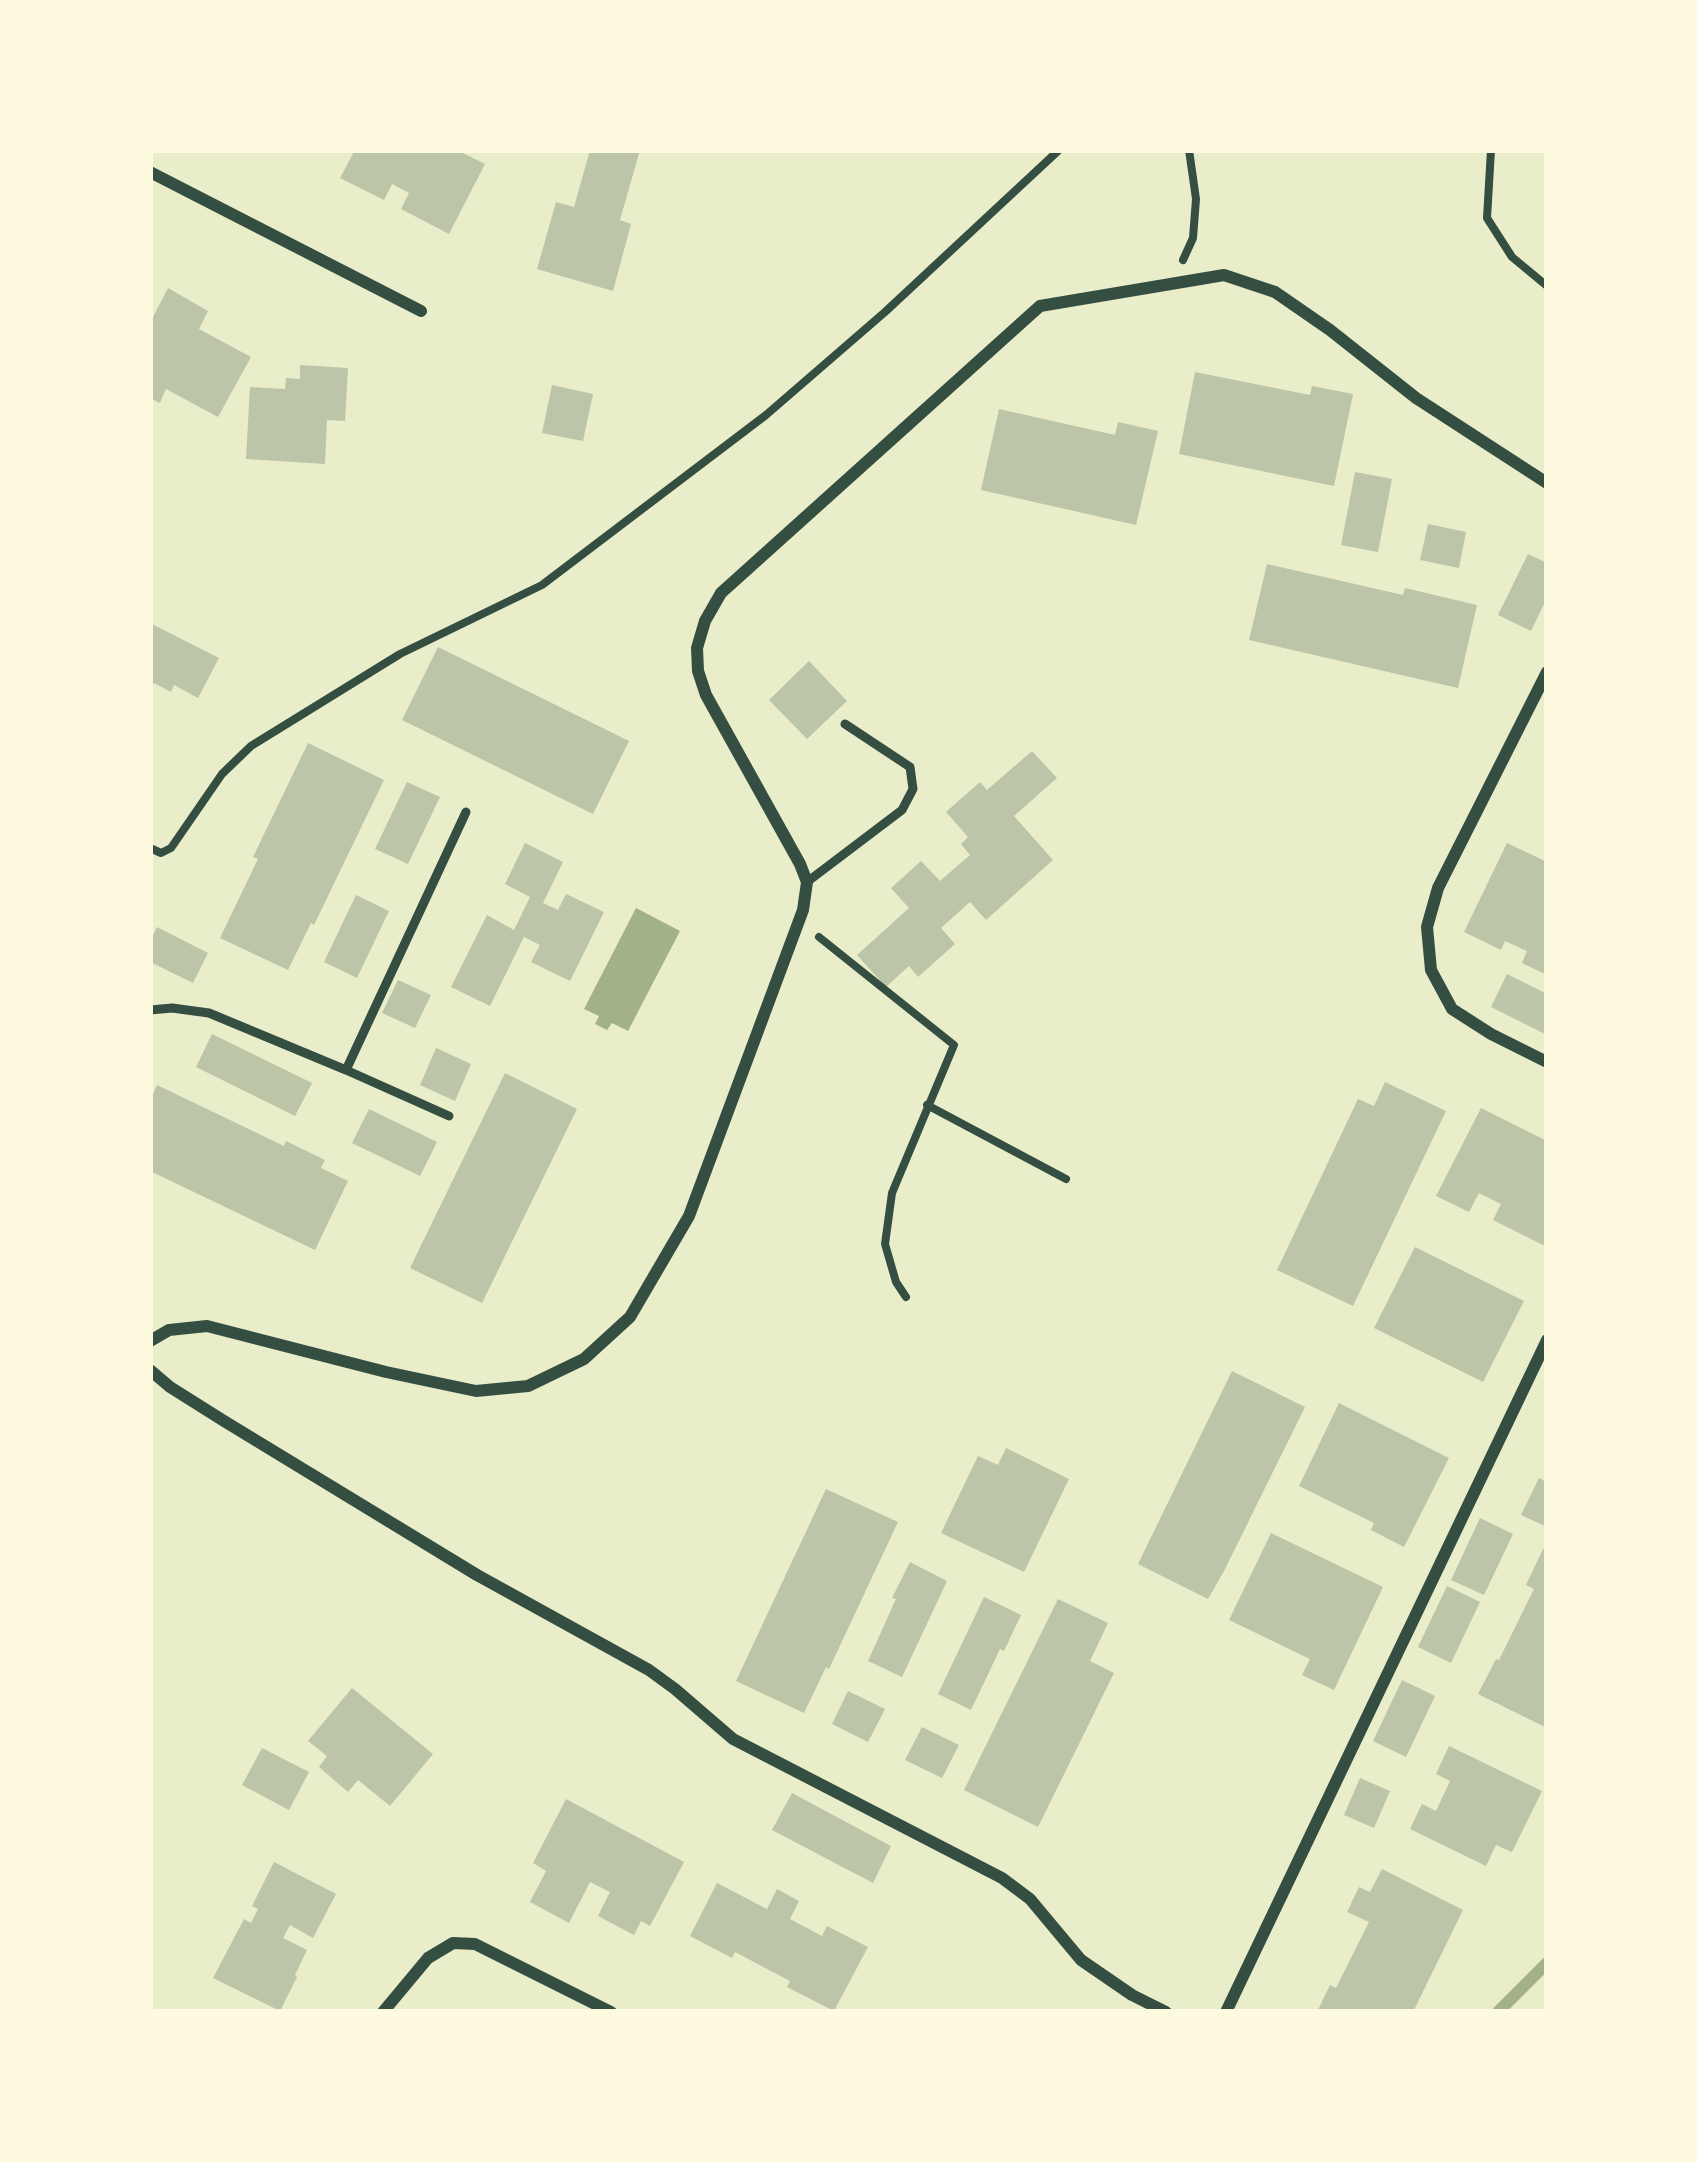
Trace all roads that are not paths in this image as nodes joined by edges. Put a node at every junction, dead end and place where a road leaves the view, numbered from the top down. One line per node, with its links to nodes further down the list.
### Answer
1 (150, 172): 2 (street)
2 (421, 310)
3 (1547, 483): 7 (street)
4 (1547, 672): 9 (street)
5 (845, 724): 7 (lane)
6 (466, 812): 10 (lane)
7 (807, 882): 13 (street)
8 (150, 1010): 10 (lane)
9 (1547, 1062)
10 (346, 1070): 11 (lane)
11 (449, 1117)
12 (1547, 1340): 18 (street)
13 (150, 1341)
14 (150, 1370): 17 (street)
15 (383, 2012): 16 (street)
16 (611, 2012)
17 (1166, 2012)
18 (1226, 2012)

